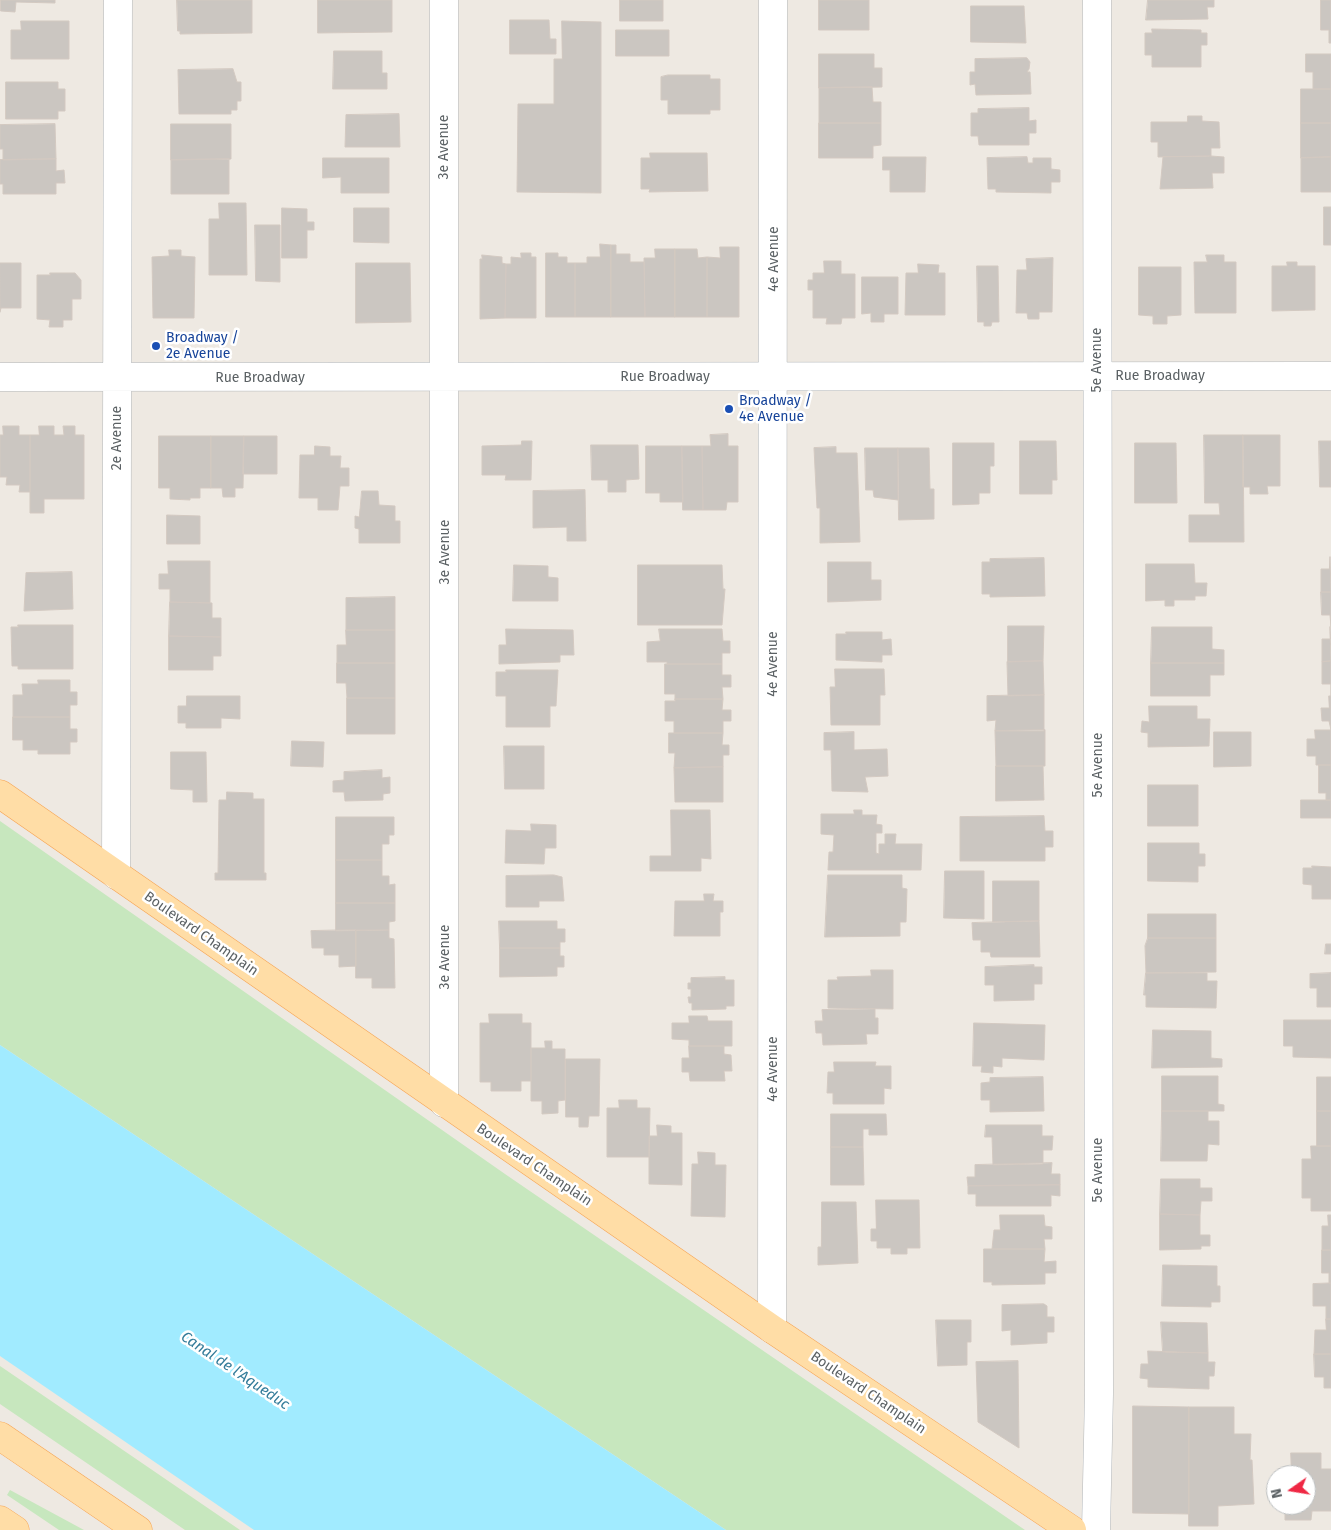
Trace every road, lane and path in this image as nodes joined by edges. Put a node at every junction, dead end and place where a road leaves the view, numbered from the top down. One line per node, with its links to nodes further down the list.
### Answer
1 (118, 0): 9 (street, 2e Avenue)
2 (444, 0): 10 (street, 3e Avenue)
3 (773, 0): 8 (street, 4e Avenue)
4 (1097, 0): 5 (street, 5e Avenue)
5 (1097, 376): 6 (street, Rue Broadway); 8 (street, Rue Broadway); 20 (street, 5e Avenue)
6 (1331, 376)
7 (0, 377): 9 (street, Rue Broadway)
8 (772, 377): 10 (street, Rue Broadway); 14 (street, 4e Avenue)
9 (117, 378): 10 (street, Rue Broadway); 12 (street, 2e Avenue)
10 (445, 378): 13 (street, 3e Avenue)
11 (0, 794): 12 (main road, Boulevard Champlain)
12 (116, 876): 13 (main road, Boulevard Champlain)
13 (444, 1103): 14 (main road, Boulevard Champlain)
14 (772, 1329): 19 (main road, Boulevard Champlain)
15 (0, 1436): 18 (main road)
16 (0, 1520): 17 (main road)
17 (15, 1530)
18 (138, 1530)
19 (1072, 1530)
20 (1096, 1530)

